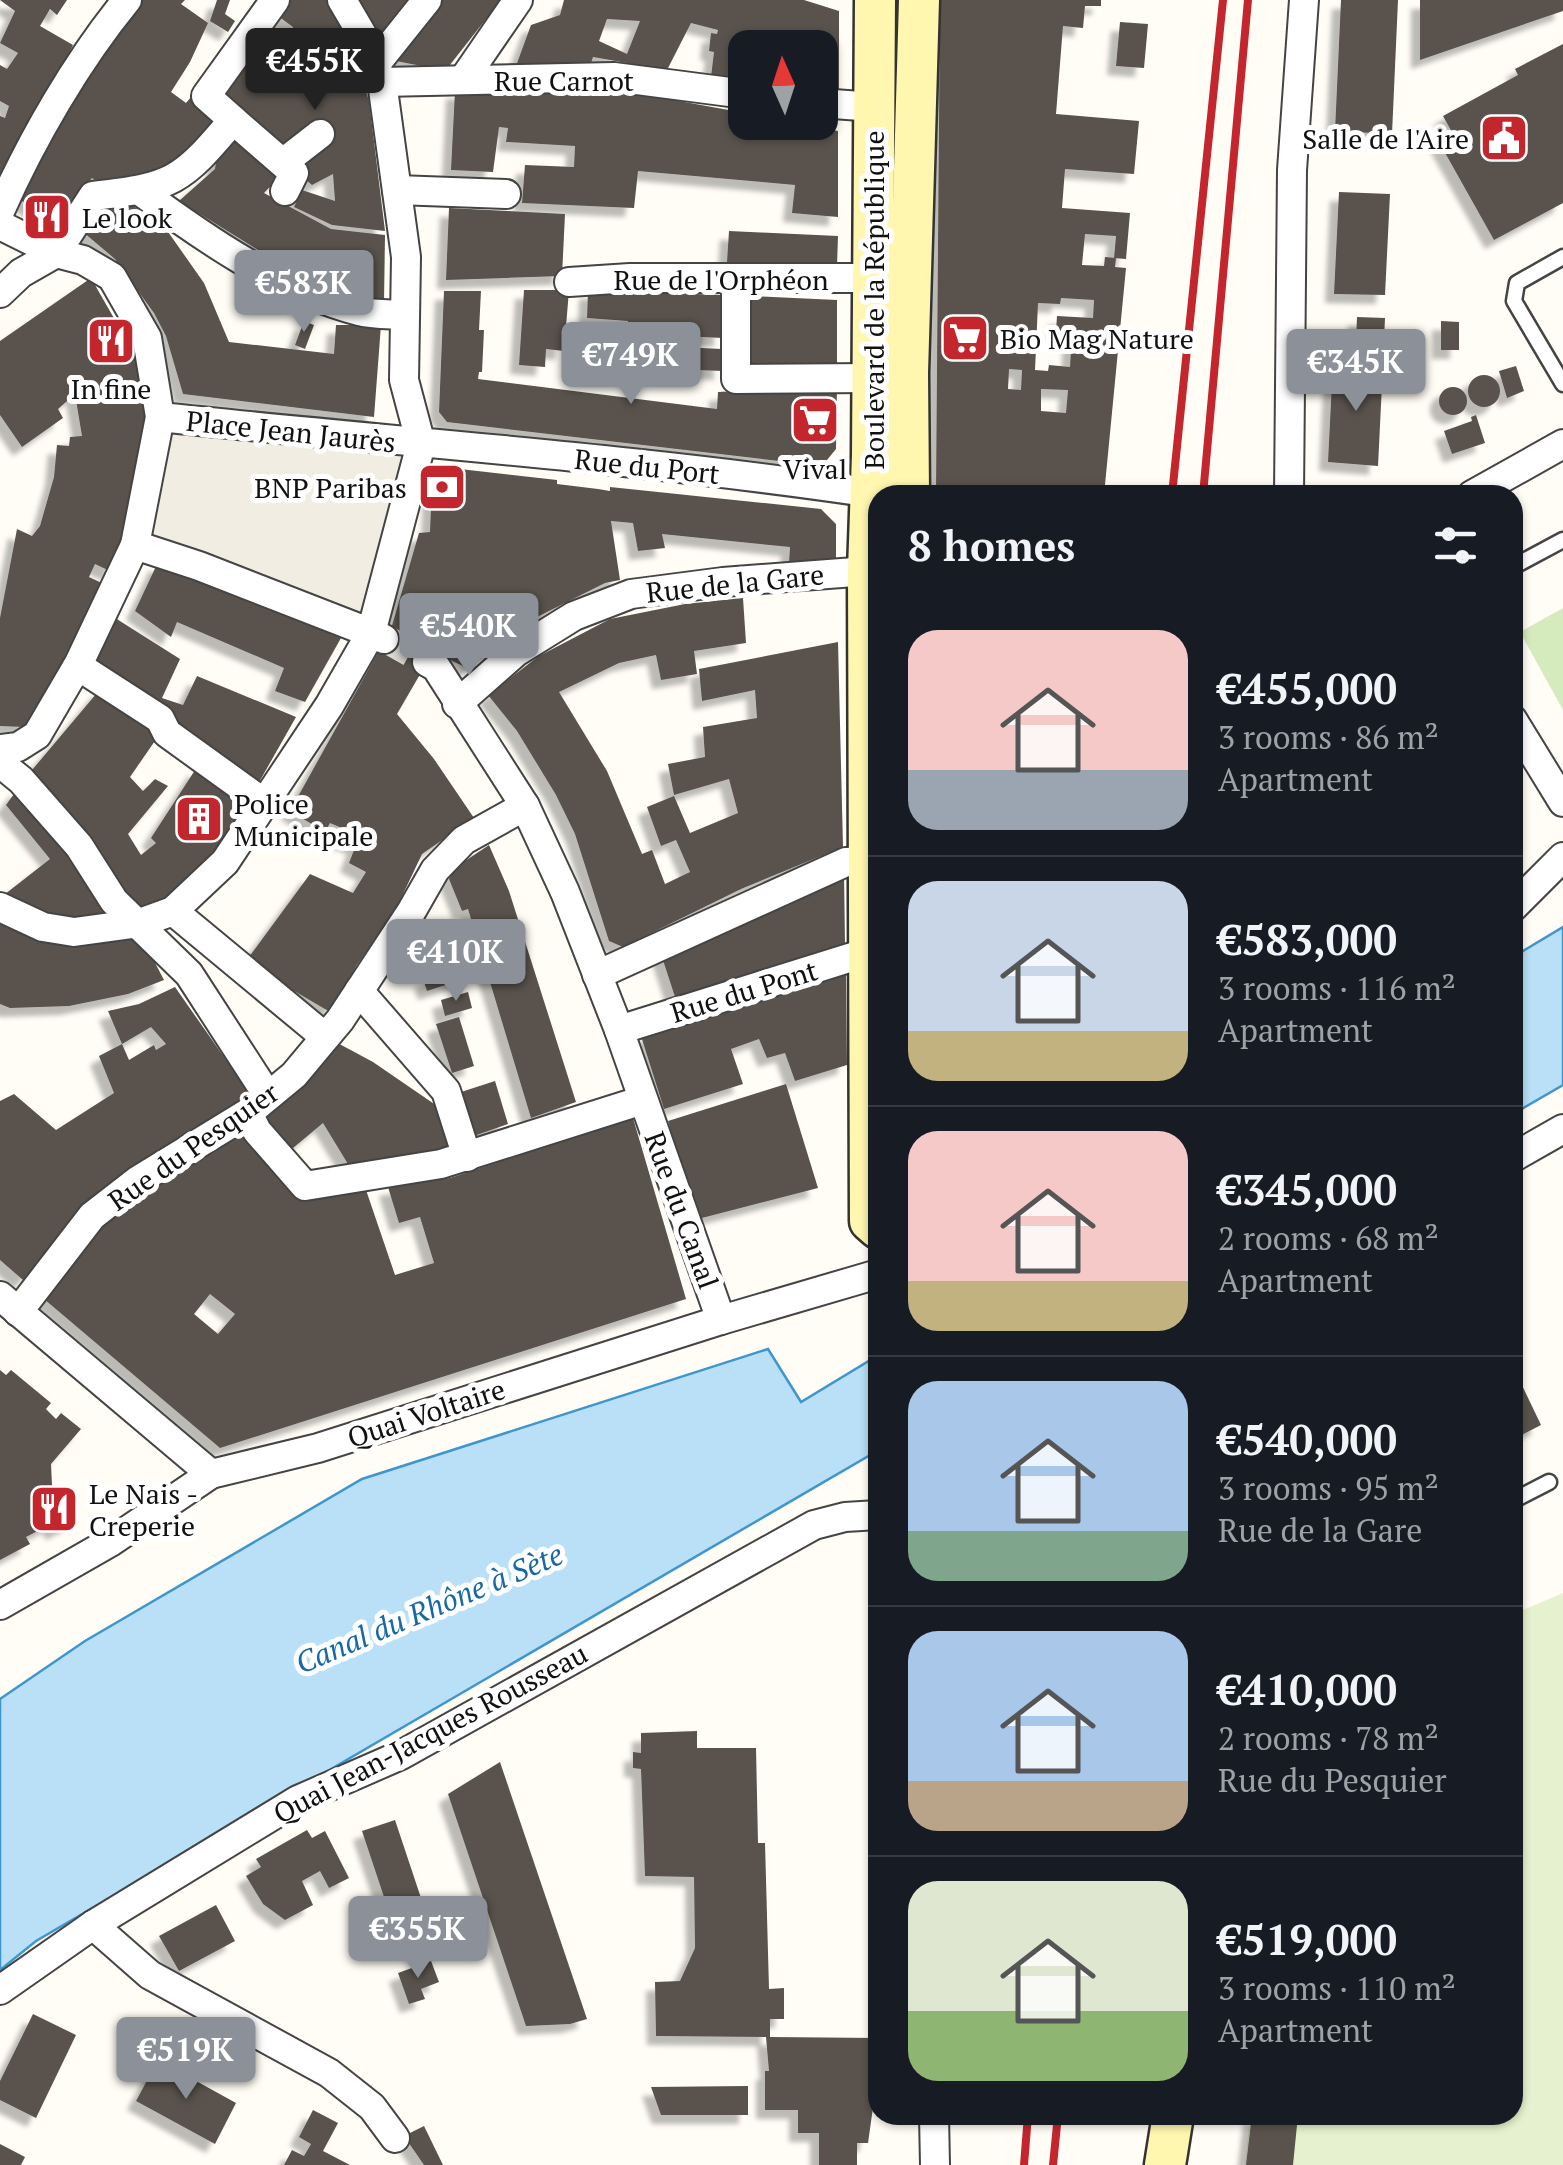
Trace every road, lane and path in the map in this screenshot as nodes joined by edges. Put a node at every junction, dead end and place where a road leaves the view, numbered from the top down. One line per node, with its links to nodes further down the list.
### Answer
1 (127, 0): 22 (street)
2 (275, 0): 15 (street)
3 (342, 0): 9 (street)
4 (427, 0): 9 (street)
5 (518, 0): 10 (street)
6 (875, 0): 13 (main road, Boulevard de la République)
7 (919, 0): 14 (main road, Boulevard de la République)
8 (1304, 0): 38 (street)
9 (378, 74): 10 (street, Rue Carnot); 18 (street)
10 (463, 80): 11 (street, Rue Carnot)
11 (728, 91)
12 (838, 104): 13 (street)
13 (874, 107): 14 (main road, Boulevard de la République); 26 (main road, Boulevard de la République)
14 (917, 108): 37 (main road, Boulevard de la République)
15 (233, 120): 17 (street); 19 (street)
16 (320, 134): 17 (street)
17 (284, 162): 20 (street)
18 (397, 190): 21 (street); 30 (street)
19 (140, 191): 24 (street); 30 (street)
20 (286, 191)
21 (506, 194)
22 (0, 210)
23 (0, 225): 24 (street)
24 (56, 253): 29 (street); 33 (street)
25 (1563, 256): 32 (lane)
26 (874, 278): 27 (street, Rue de l'Orphéon); 31 (main road, Boulevard de la République)
27 (736, 280): 28 (street, Rue de l'Orphéon); 31 (street)
28 (568, 282)
29 (0, 293)
30 (406, 315): 34 (street)
31 (873, 378): 36 (main road, Boulevard de la République)
32 (1563, 384)
33 (160, 417): 34 (street, Place Jean Jaurès); 42 (street, Place Jean Jaurès)
34 (421, 444): 40 (street, Rue du Port); 45 (street, Place Jean Jaurès)
35 (1563, 444): 39 (street)
36 (885, 485)
37 (888, 485)
38 (1289, 485)
39 (1490, 485)
40 (868, 492)
41 (1563, 540): 43 (lane)
42 (135, 544): 45 (street); 47 (street, Place Jean Jaurès)
43 (1523, 560)
44 (868, 572): 48 (street, Rue de la Gare); 56 (main road, Boulevard de la République)
45 (378, 636): 53 (street, Place Jean Jaurès)
46 (427, 662): 48 (street, Rue du Canal)
47 (78, 666): 50 (street, Place Jean Jaurès); 53 (street)
48 (457, 704): 54 (street, Rue du Canal)
49 (1523, 737): 52 (street)
50 (0, 749)
51 (0, 762): 61 (street)
52 (1563, 802)
53 (264, 803): 60 (street, Place Jean Jaurès)
54 (524, 806): 63 (street, Rue du Canal); 64 (street, Rue du Pesquier)
55 (1563, 857): 58 (street)
56 (867, 861): 57 (main road, Boulevard de la République); 63 (street)
57 (868, 876)
58 (1523, 897)
59 (0, 907): 61 (street)
60 (173, 911): 61 (street); 66 (street)
61 (140, 923): 68 (street)
62 (868, 952): 65 (street, Rue du Pont)
63 (597, 975): 65 (street, Rue du Canal)
64 (359, 990): 66 (street, Rue du Pesquier); 71 (street)
65 (619, 1030): 67 (street, Rue du Canal)
66 (325, 1037): 68 (street, Rue du Pesquier)
67 (643, 1100): 71 (street); 74 (street, Rue du Canal)
68 (258, 1104): 71 (street); 73 (street, Rue du Pesquier)
69 (1563, 1128): 70 (street)
70 (1523, 1152)
71 (467, 1157)
72 (868, 1277): 74 (street, Quai Voltaire)
73 (9, 1304): 75 (street)
74 (721, 1320): 75 (street, Quai Voltaire)
75 (211, 1474): 79 (street, Quai Voltaire)
76 (1549, 1482): 77 (lane)
77 (1523, 1495)
78 (868, 1516): 80 (street, Quai Jean-Jacques Rousseau)
79 (0, 1605)
80 (93, 1926): 81 (street, Quai Jean-Jacques Rousseau); 84 (street)
81 (0, 1990)
82 (934, 2125): 85 (street)
83 (1171, 2125): 86 (main road)
84 (395, 2138)
85 (935, 2165)
86 (1165, 2165)

